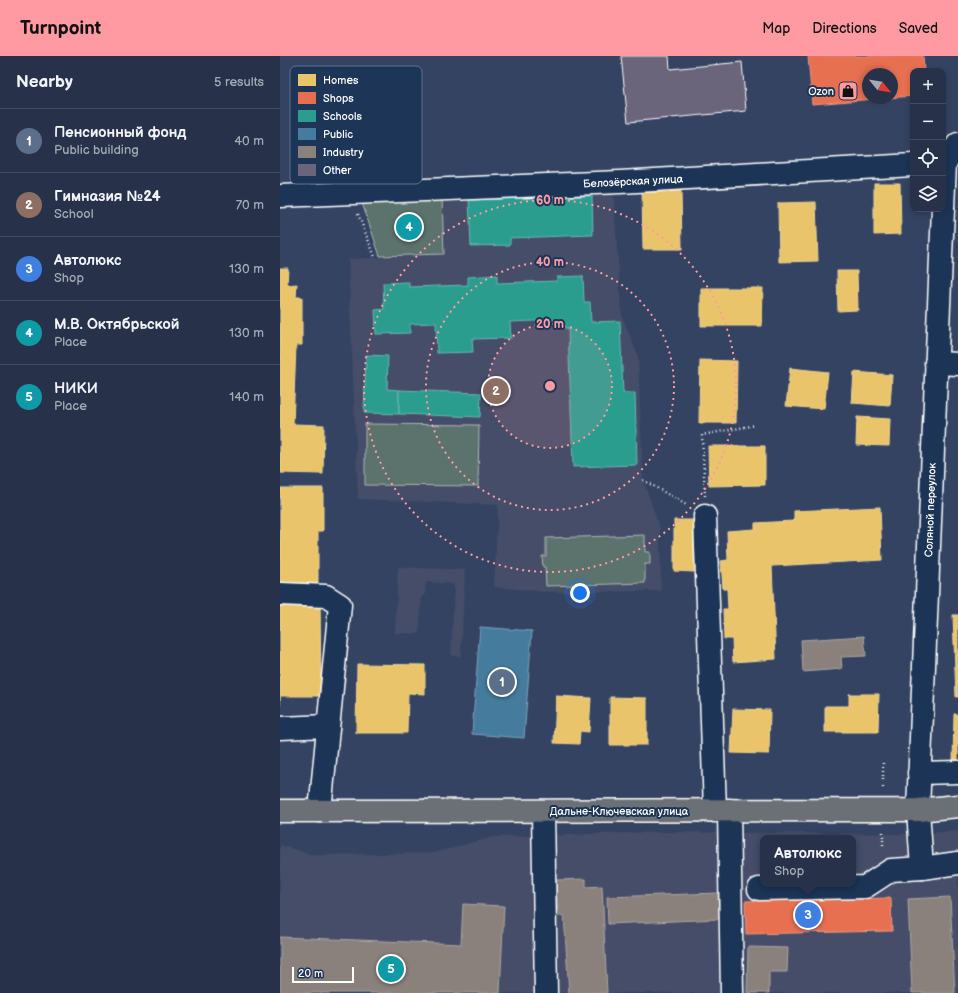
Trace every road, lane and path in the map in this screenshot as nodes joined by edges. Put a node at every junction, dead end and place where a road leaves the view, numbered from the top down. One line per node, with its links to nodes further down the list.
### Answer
1 (958, 144): 2 (street)
2 (946, 160)
3 (910, 165): 4 (street, Белозёрская улица)
4 (280, 196)
5 (943, 212): 8 (street, Соляной переулок)
6 (358, 213): 7 (path)
7 (375, 257)
8 (936, 363): 9 (street); 18 (street, Соляной переулок)
9 (958, 364)
10 (756, 425): 12 (path)
11 (643, 480): 12 (path)
12 (705, 516): 24 (street)
13 (280, 594): 14 (street)
14 (328, 726): 15 (street); 23 (street)
15 (280, 728)
16 (883, 763): 19 (path)
17 (958, 772): 18 (street)
18 (919, 773): 22 (street, Соляной переулок)
19 (883, 790)
20 (958, 806): 22 (main road, Дальне-Ключевская улица)
21 (280, 810): 23 (main road, Дальне-Ключевская улица)
22 (918, 810): 24 (main road, Дальне-Ключевская улица); 29 (street, Соляной переулок)
23 (320, 811): 25 (main road, Дальне-Ключевская улица)
24 (722, 811): 25 (main road, Дальне-Ключевская улица); 32 (street)
25 (543, 812): 31 (street)
26 (883, 835): 27 (path)
27 (883, 845)
28 (958, 864): 29 (street)
29 (922, 868): 30 (street)
30 (759, 889)
31 (546, 993)
32 (732, 993)

